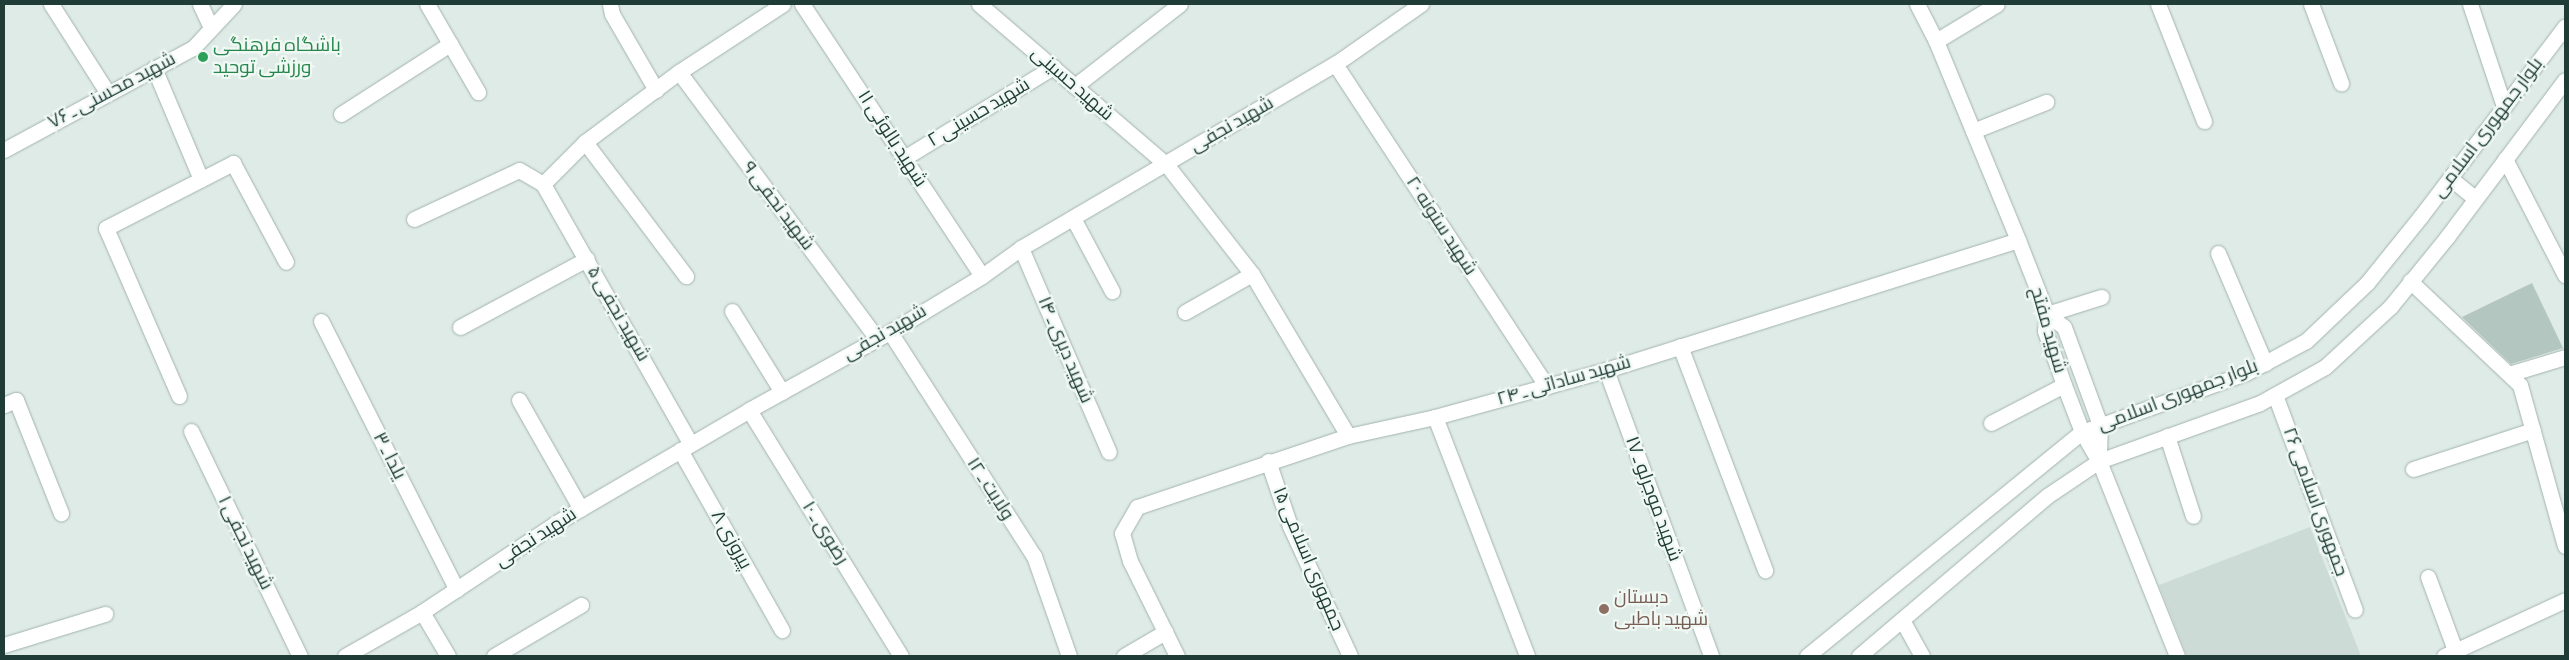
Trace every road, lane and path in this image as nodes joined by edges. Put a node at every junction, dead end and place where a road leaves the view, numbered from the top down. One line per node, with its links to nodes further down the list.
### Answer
1 (50, 4): 28 (street)
2 (200, 4): 17 (street)
3 (234, 4): 17 (street, شهید محسنی ـ ۷۶)
4 (427, 4): 19 (street)
5 (610, 4): 27 (street)
6 (783, 4): 23 (street)
7 (802, 4): 37 (street, شهید بالوئی ۱۱)
8 (979, 4): 21 (street, شهید حسینی)
9 (1180, 4): 26 (street)
10 (1421, 4): 20 (street, شهید نجفی)
11 (1917, 4): 18 (street, شهید مفتح)
12 (1997, 4): 18 (street)
13 (2158, 4): 33 (street)
14 (2311, 4): 25 (street)
15 (2470, 4): 31 (street)
16 (2565, 26): 31 (street, بلوار جمهوری اسلامی)
17 (211, 28): 22 (street, شهید محسنی ـ ۷۶)
18 (1936, 41): 34 (street, شهید مفتح)
19 (450, 44): 29 (street); 32 (street)
20 (1336, 64): 39 (street, شهید نجفی); 70 (street, شهید ستونه ۲۰)
21 (1053, 67): 26 (street, شهید حسینی); 37 (street, شهید حسینی ۲)
22 (154, 68): 28 (street, شهید محسنی ـ ۷۶); 41 (street)
23 (679, 72): 27 (street); 63 (street, شهید نجفی ۹)
24 (2565, 80): 38 (street, بلوار جمهوری اسلامی)
25 (2341, 83)
26 (1075, 86): 39 (street, شهید حسینی)
27 (656, 90): 35 (street)
28 (107, 92): 36 (street, شهید محسنی ـ ۷۶)
29 (478, 92)
30 (2046, 102): 34 (street)
31 (2504, 106): 40 (street, بلوار جمهوری اسلامی)
32 (341, 114)
33 (2204, 121)
34 (1974, 131): 46 (street, شهید مفتح)
35 (585, 142): 42 (street); 53 (street)
36 (4, 150)
37 (904, 158): 54 (street, شهید بالوئی ۱۱)
38 (2505, 159): 43 (street, بلوار جمهوری اسلامی); 52 (street)
39 (1166, 164): 44 (street, شهید نجفی); 51 (street, شهید حسینی)
40 (2450, 178): 43 (street); 66 (street, بلوار جمهوری اسلامی)
41 (201, 180): 50 (street); 73 (street)
42 (544, 184): 45 (street); 49 (street, شهید نجفی ۵)
43 (2475, 198): 55 (street, بلوار جمهوری اسلامی)
44 (1072, 218): 47 (street, شهید نجفی); 56 (street)
45 (414, 219)
46 (2018, 240): 60 (street, شهید مفتح); 64 (street, شهید ساداتی ـ ۲۴)
47 (1021, 248): 54 (street, شهید نجفی); 86 (street, شهید دیری ـ ۱۴)
48 (2218, 253): 66 (street)
49 (587, 259): 62 (street); 85 (street, شهید نجفی ۵)
50 (286, 262)
51 (1252, 274): 59 (street); 83 (street, شهید حسینی)
52 (2565, 275)
53 (686, 276)
54 (982, 276): 63 (street, شهید نجفی)
55 (2410, 282): 68 (street); 72 (street, بلوار جمهوری اسلامی)
56 (1112, 291)
57 (2101, 297): 60 (street)
58 (732, 311): 71 (street)
59 (1185, 312)
60 (2047, 314): 69 (street, شهید مفتح); 79 (street)
61 (320, 321): 96 (street, یلدا ـ ۳)
62 (460, 327)
63 (883, 335): 71 (street, شهید نجفی); 113 (street, ولایت ـ ۱۲)
64 (1680, 346): 67 (street, شهید ساداتی ـ ۲۴); 94 (street)
65 (2565, 357): 68 (street)
66 (2264, 363): 79 (street, بلوار جمهوری اسلامی)
67 (1606, 370): 70 (street, شهید ساداتی ـ ۲۴); 118 (street, شهید موجرلو ـ ۱۷)
68 (2509, 374): 80 (street)
69 (2064, 385): 78 (street); 82 (street, شهید مفتح)
70 (1547, 387): 77 (street, شهید ساداتی ـ ۲۴)
71 (782, 392): 76 (street, شهید نجفی)
72 (2275, 395): 84 (street, بلوار جمهوری اسلامی); 99 (street, جمهوری اسلامی ۲۶)
73 (179, 396)
74 (519, 400): 90 (street)
75 (4, 405): 91 (street)
76 (749, 410): 85 (street, شهید نجفی); 112 (street, رضوی ـ ۱۰)
77 (1435, 417): 83 (street, شهید ساداتی ـ ۲۴); 117 (street)
78 (1991, 423)
79 (2100, 426): 82 (street, بلوار جمهوری اسلامی); 87 (street)
80 (2533, 430): 89 (street); 93 (street)
81 (191, 431): 108 (street, شهید نجفی ۱)
82 (2082, 432): 87 (street, شهید مفتح); 119 (street, بلوار جمهوری اسلامی)
83 (1348, 436): 88 (street, شهید ساداتی ـ ۲۴)
84 (2167, 436): 87 (street, بلوار جمهوری اسلامی); 92 (street)
85 (686, 447): 90 (street, شهید نجفی); 103 (street, پیروزی ۸)
86 (1109, 452)
87 (2099, 461): 102 (street, بلوار جمهوری اسلامی); 122 (street, شهید مفتح)
88 (1268, 462): 104 (street, شهید ساداتی ـ ۲۴); 116 (street, جمهوری اسلامی ۱۵)
89 (2413, 469)
90 (581, 509): 96 (street, شهید نجفی)
91 (61, 513)
92 (2192, 516)
93 (2565, 546)
94 (1765, 570)
95 (2428, 577): 107 (street)
96 (457, 590): 100 (street, شهید نجفی)
97 (2565, 600): 106 (street)
98 (581, 605): 111 (street)
99 (2355, 610)
100 (422, 612): 109 (street, شهید نجفی); 110 (street)
101 (105, 614): 105 (street)
102 (1902, 620): 120 (street, بلوار جمهوری اسلامی); 121 (street)
103 (782, 630)
104 (1165, 632): 114 (street); 115 (street)
105 (4, 645)
106 (2474, 650): 107 (street)
107 (2449, 653)
108 (300, 656)
109 (345, 656)
110 (447, 656)
111 (494, 656)
112 (901, 656)
113 (1070, 656)
114 (1124, 656)
115 (1177, 656)
116 (1350, 656)
117 (1527, 656)
118 (1711, 656)
119 (1807, 656)
120 (1859, 656)
121 (1922, 656)
122 (2177, 656)

